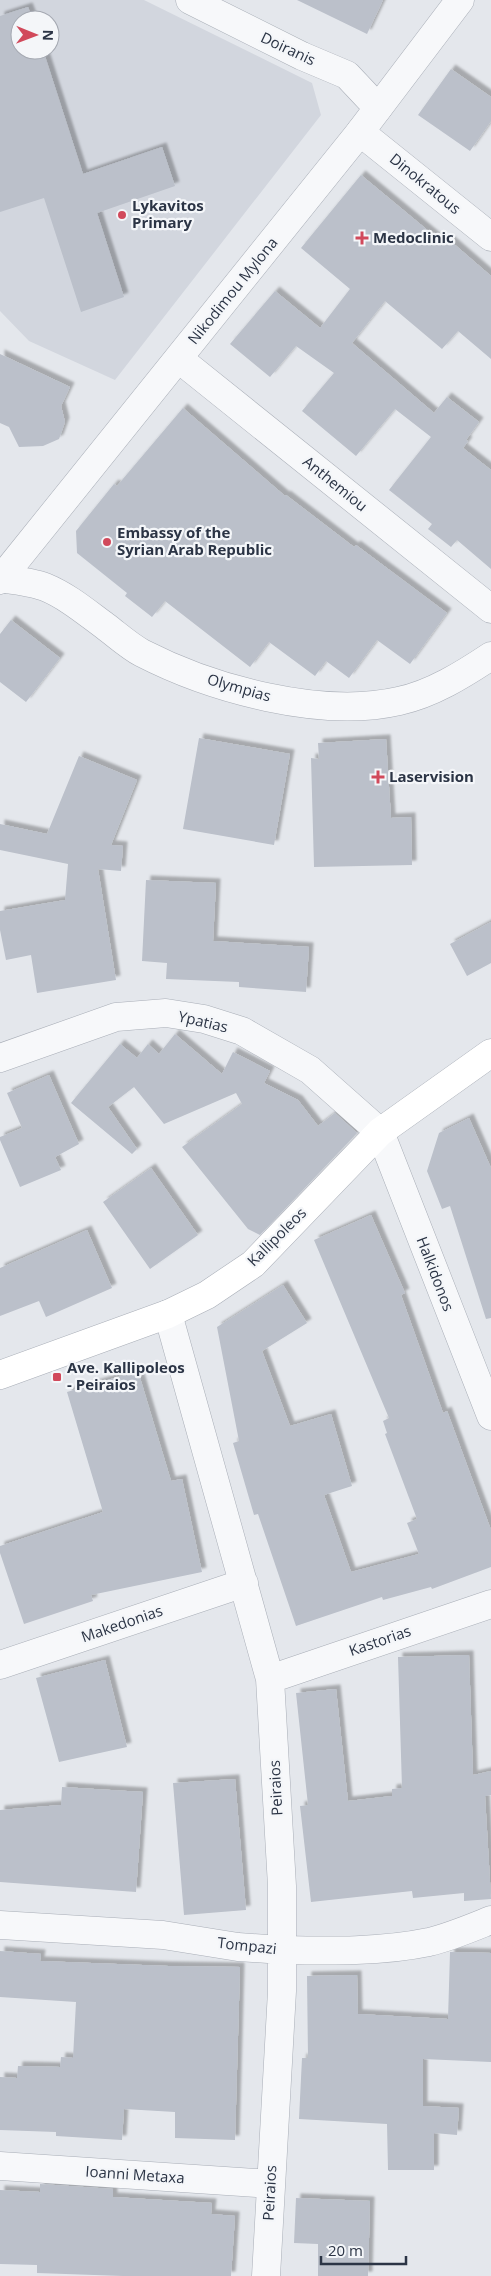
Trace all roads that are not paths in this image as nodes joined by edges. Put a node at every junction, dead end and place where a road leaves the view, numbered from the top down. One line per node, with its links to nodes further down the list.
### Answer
1 (190, 0): 3 (street, Doiranis)
2 (460, 0): 3 (street, Nikodimou Mylona)
3 (378, 108): 4 (street, Nikodimou Mylona)
4 (360, 132): 5 (street, Dinokratous); 6 (street, Nikodimou Mylona)
5 (491, 237)
6 (179, 359): 7 (street, Nikodimou Mylona); 8 (street, Anthemiou)
7 (0, 578): 9 (street, Olympias)
8 (491, 609)
9 (491, 656)
10 (491, 1053): 12 (main road, Kallipoleos)
11 (0, 1058): 12 (street, Ypatias)
12 (380, 1132): 13 (main road, Kallipoleos); 15 (street, Halkidonos)
13 (168, 1314): 14 (main road, Kallipoleos); 16 (street, Peiraios)
14 (0, 1375)
15 (491, 1416)
16 (244, 1583): 18 (street, Makedonias); 19 (street, Peiraios)
17 (491, 1604): 19 (street, Kastorias)
18 (0, 1664)
19 (270, 1678): 22 (street, Peiraios)
20 (491, 1920): 22 (street, Tompazi)
21 (0, 1925): 22 (street, Tompazi)
22 (282, 1950): 24 (street, Peiraios)
23 (0, 2166): 24 (street, Ioanni Metaxa)
24 (271, 2184): 25 (street, Peiraios)
25 (266, 2276)

